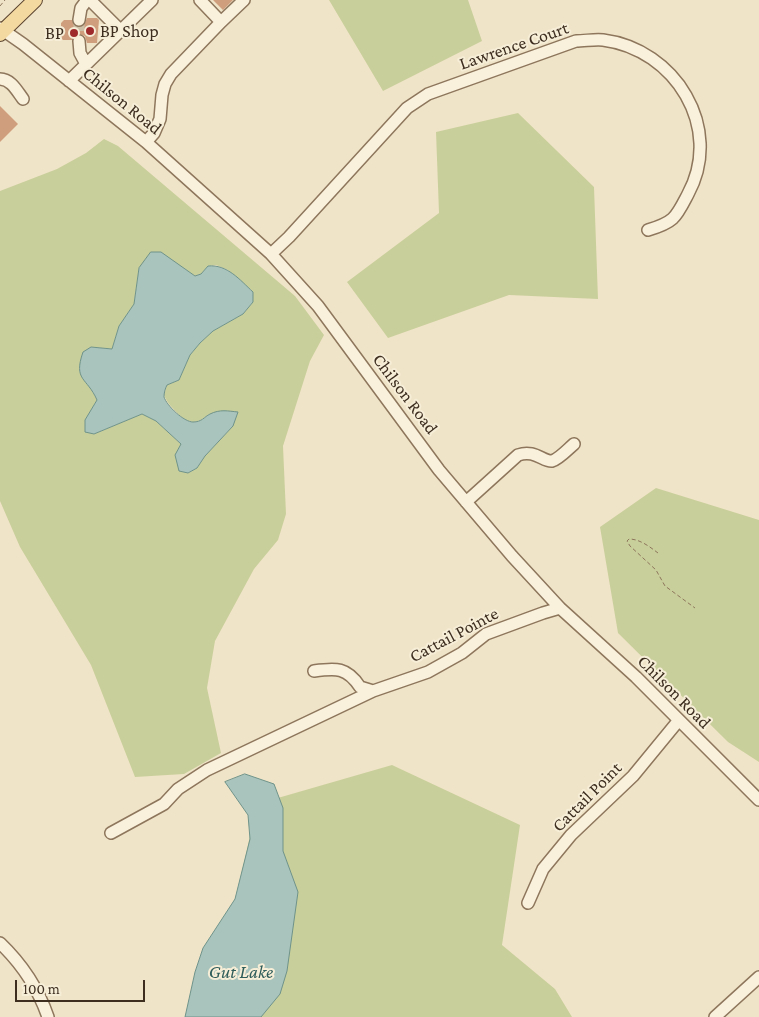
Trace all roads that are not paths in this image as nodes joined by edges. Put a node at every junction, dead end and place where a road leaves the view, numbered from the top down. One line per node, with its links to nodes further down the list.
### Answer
1 (35, 0): 8 (main road)
2 (89, 0): 6 (street); 9 (street)
3 (152, 0): 9 (street)
4 (200, 0): 7 (street)
5 (244, 0): 7 (street)
6 (79, 20)
7 (222, 22): 15 (street)
8 (1, 29): 13 (street, Chilson Road)
9 (121, 31): 11 (street)
10 (79, 40): 11 (street)
11 (86, 64): 13 (street)
12 (0, 79): 14 (street)
13 (69, 81): 15 (street, Chilson Road)
14 (23, 99)
15 (146, 142): 17 (street, Chilson Road)
16 (648, 230): 17 (street, Lawrence Court)
17 (271, 254): 19 (street, Chilson Road)
18 (574, 444): 19 (street)
19 (466, 502): 20 (street, Chilson Road)
20 (560, 608): 22 (street, Cattail Pointe); 23 (street, Chilson Road)
21 (314, 671): 22 (street)
22 (373, 691): 25 (street, Cattail Pointe)
23 (679, 720): 24 (street, Chilson Road); 26 (street, Cattail Point)
24 (759, 800)
25 (111, 834)
26 (528, 903)
27 (0, 943): 29 (street)
28 (759, 977): 30 (street)
29 (48, 1017)
30 (715, 1017)

